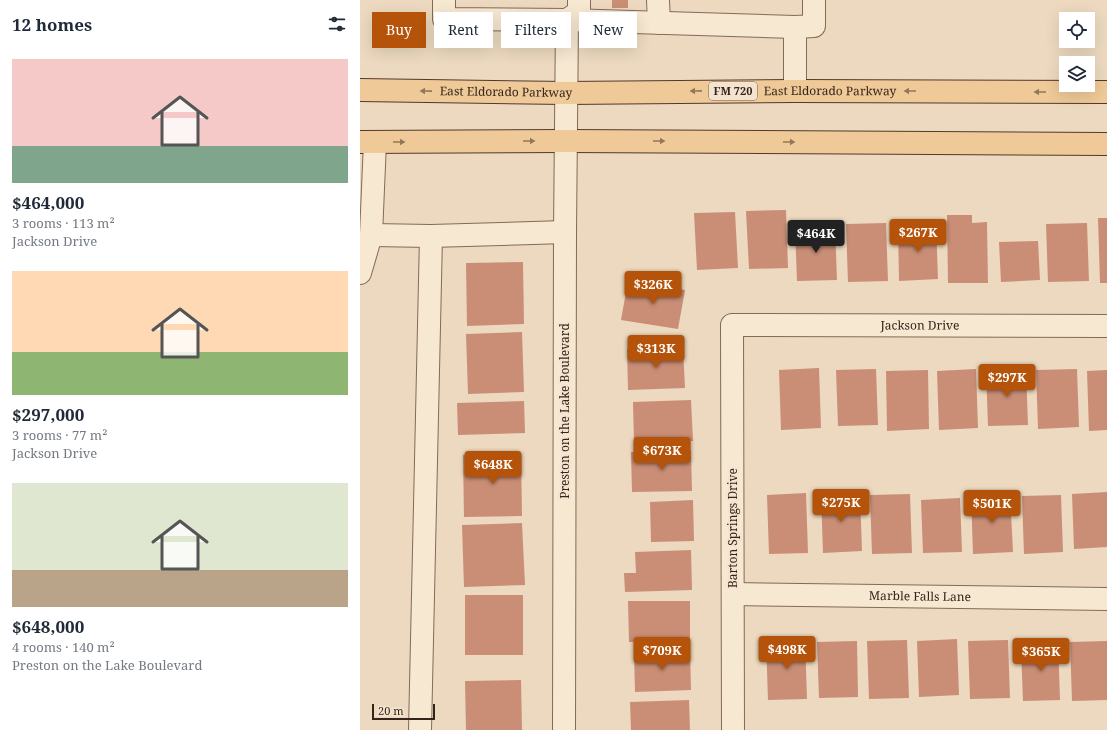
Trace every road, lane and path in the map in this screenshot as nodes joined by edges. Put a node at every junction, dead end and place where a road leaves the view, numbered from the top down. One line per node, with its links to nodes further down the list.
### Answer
1 (579, 0): 6 (street)
2 (658, 0): 8 (street)
3 (814, 0): 9 (street)
4 (444, 9): 5 (street)
5 (501, 14)
6 (571, 17)
7 (571, 20): 8 (street)
8 (659, 23): 9 (street)
9 (795, 27): 12 (street)
10 (567, 48): 13 (street, Preston on the Lake Boulevard)
11 (360, 90): 13 (main road, East Eldorado Parkway / FM 720, one-way to 11)
12 (794, 90): 13 (main road, East Eldorado Parkway / FM 720, one-way to 13); 14 (main road, East Eldorado Parkway / FM 720, one-way to 12)
13 (566, 92): 15 (street, Preston on the Lake Boulevard)
14 (1107, 92)
15 (566, 141): 16 (main road, one-way to 15); 17 (main road, one-way to 17); 18 (street, Preston on the Lake Boulevard)
16 (368, 142): 19 (street)
17 (1107, 144)
18 (565, 232): 20 (street); 27 (street, Preston on the Lake Boulevard)
19 (371, 235): 20 (street); 21 (street)
20 (431, 236): 26 (street)
21 (360, 273)
22 (732, 325): 23 (street, Jackson Drive); 24 (street, Barton Springs Drive)
23 (1107, 326)
24 (733, 594): 25 (street, Marble Falls Lane); 28 (street, Barton Springs Drive)
25 (1107, 599)
26 (420, 730)
27 (564, 730)
28 (733, 730)

